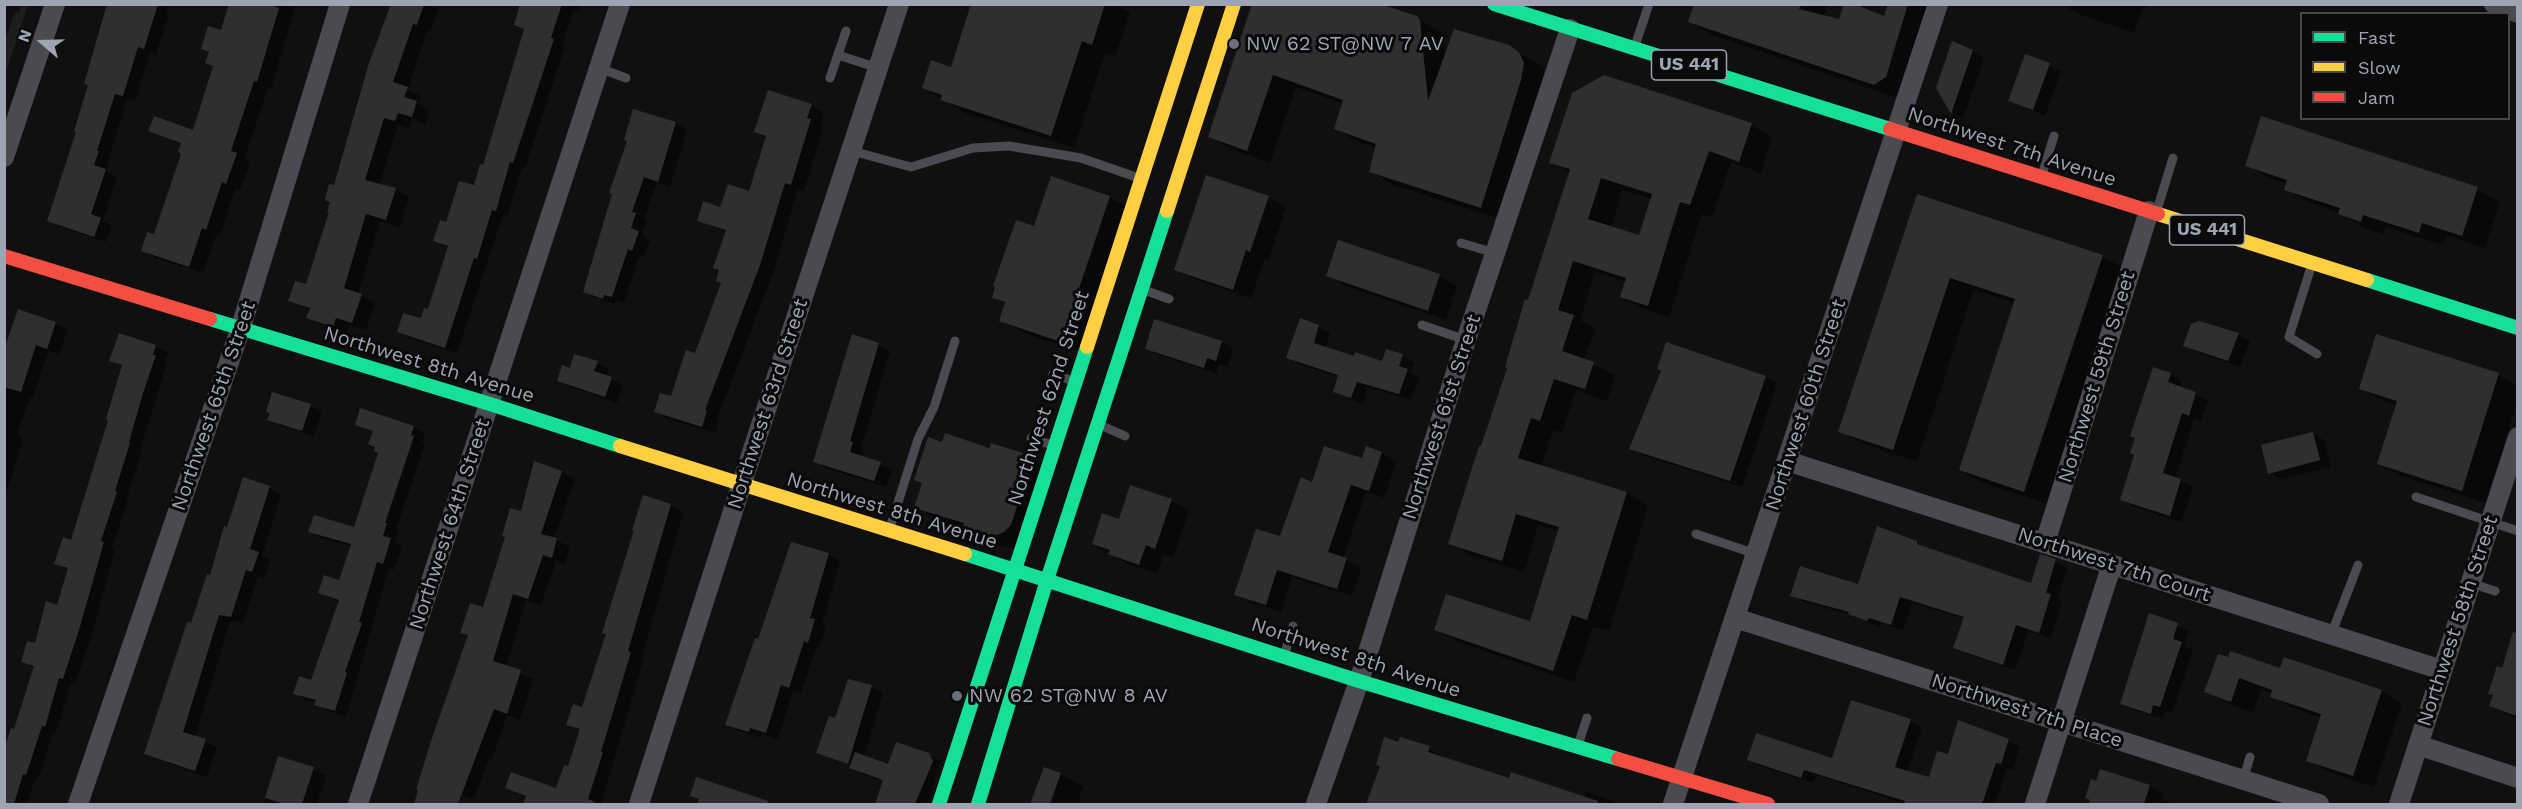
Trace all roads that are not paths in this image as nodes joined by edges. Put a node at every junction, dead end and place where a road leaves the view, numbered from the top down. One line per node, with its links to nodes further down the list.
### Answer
1 (56, 4): 23 (street)
2 (340, 4): 35 (street, Northwest 65th Street)
3 (620, 4): 16 (street, Northwest 64th Street)
4 (899, 4): 17 (street, Northwest 63rd Street)
5 (1198, 4): 26 (main road, Northwest 62nd Street)
6 (1234, 4): 32 (main road)
7 (1494, 4): 12 (main road, Northwest 7th Avenue / US 441)
8 (1649, 4): 14 (lane)
9 (1938, 4): 20 (street, Northwest 60th Street)
10 (2494, 4): 11 (street)
11 (2517, 13)
12 (1570, 29): 14 (main road, Northwest 7th Avenue / US 441); 29 (street, Northwest 61st Street)
13 (846, 31): 15 (lane)
14 (1634, 48): 20 (main road, Northwest 7th Avenue / US 441)
15 (838, 55): 17 (lane); 19 (lane)
16 (599, 68): 18 (lane); 42 (street, Northwest 64th Street)
17 (879, 68): 22 (street, Northwest 63rd Street)
18 (626, 78)
19 (830, 78)
20 (1897, 131): 25 (main road, Northwest 7th Avenue / US 441); 48 (street, Northwest 60th Street)
21 (2054, 136): 25 (lane)
22 (852, 151): 26 (lane); 49 (street, Northwest 63rd Street)
23 (4, 157)
24 (2173, 158): 27 (lane)
25 (2041, 177): 27 (main road, Northwest 7th Avenue / US 441)
26 (1141, 179): 41 (main road, Northwest 62nd Street)
27 (2152, 212): 31 (main road, Northwest 7th Avenue / US 441); 55 (street, Northwest 59th Street)
28 (1461, 243): 29 (lane)
29 (1495, 254): 37 (street, Northwest 61st Street)
30 (4, 256): 35 (main road, Northwest 8th Avenue)
31 (2312, 263): 36 (main road, Northwest 7th Avenue / US 441); 39 (lane)
32 (1141, 290): 33 (lane); 43 (main road)
33 (1170, 298)
34 (1422, 325): 37 (lane)
35 (241, 327): 42 (main road, Northwest 8th Avenue); 77 (street, Northwest 65th Street)
36 (2517, 328)
37 (1466, 340): 68 (street, Northwest 61st Street)
38 (955, 341): 52 (lane)
39 (2317, 354)
40 (1053, 374): 41 (lane)
41 (1075, 382): 47 (main road, Northwest 62nd Street)
42 (490, 404): 49 (main road, Northwest 8th Avenue); 78 (street, Northwest 64th Street)
43 (1098, 424): 44 (lane); 60 (main road)
44 (1125, 435)
45 (1031, 438): 47 (lane)
46 (2516, 444): 51 (street, Northwest 58th Street)
47 (1054, 446): 59 (main road, Northwest 62nd Street)
48 (1787, 460): 55 (street, Northwest 7th Court); 56 (street, Northwest 60th Street)
49 (741, 486): 52 (main road, Northwest 8th Avenue); 79 (street, Northwest 63rd Street)
50 (2416, 497): 51 (lane)
51 (2490, 523): 53 (lane); 61 (street, Northwest 58th Street)
52 (890, 531): 59 (main road, Northwest 8th Avenue)
53 (2517, 531)
54 (1696, 534): 56 (lane)
55 (2045, 543): 57 (street, Northwest 7th Court)
56 (1756, 554): 63 (street, Northwest 60th Street)
57 (2112, 564): 65 (street, Northwest 7th Court); 70 (street)
58 (2358, 565): 65 (lane)
59 (1014, 569): 60 (main road, Northwest 8th Avenue); 80 (main road, Northwest 62nd Street)
60 (1047, 580): 66 (main road, Northwest 8th Avenue); 81 (main road)
61 (2470, 583): 62 (lane); 67 (street, Northwest 58th Street)
62 (2495, 591)
63 (1735, 618): 70 (street, Northwest 7th Place); 74 (street, Northwest 60th Street)
64 (1293, 626): 66 (lane)
65 (2331, 635): 67 (street, Northwest 7th Court)
66 (1284, 655): 68 (main road, Northwest 8th Avenue)
67 (2442, 670): 71 (street, Northwest 58th Street)
68 (1359, 681): 72 (main road, Northwest 8th Avenue); 82 (street, Northwest 61st Street)
69 (1587, 718): 72 (lane)
70 (2061, 722): 76 (street, Northwest 7th Place); 85 (street)
71 (2418, 745): 75 (street); 87 (street, Northwest 58th Street)
72 (1577, 747): 74 (main road, Northwest 8th Avenue)
73 (2250, 758): 76 (lane)
74 (1682, 777): 83 (street, Northwest 60th Street); 84 (main road, Northwest 8th Avenue)
75 (2517, 778)
76 (2243, 780): 86 (street, Northwest 7th Place)
77 (78, 804)
78 (358, 804)
79 (639, 804)
80 (939, 804)
81 (978, 804)
82 (1316, 804)
83 (1673, 804)
84 (1768, 804)
85 (2035, 804)
86 (2319, 804)
87 (2399, 804)

